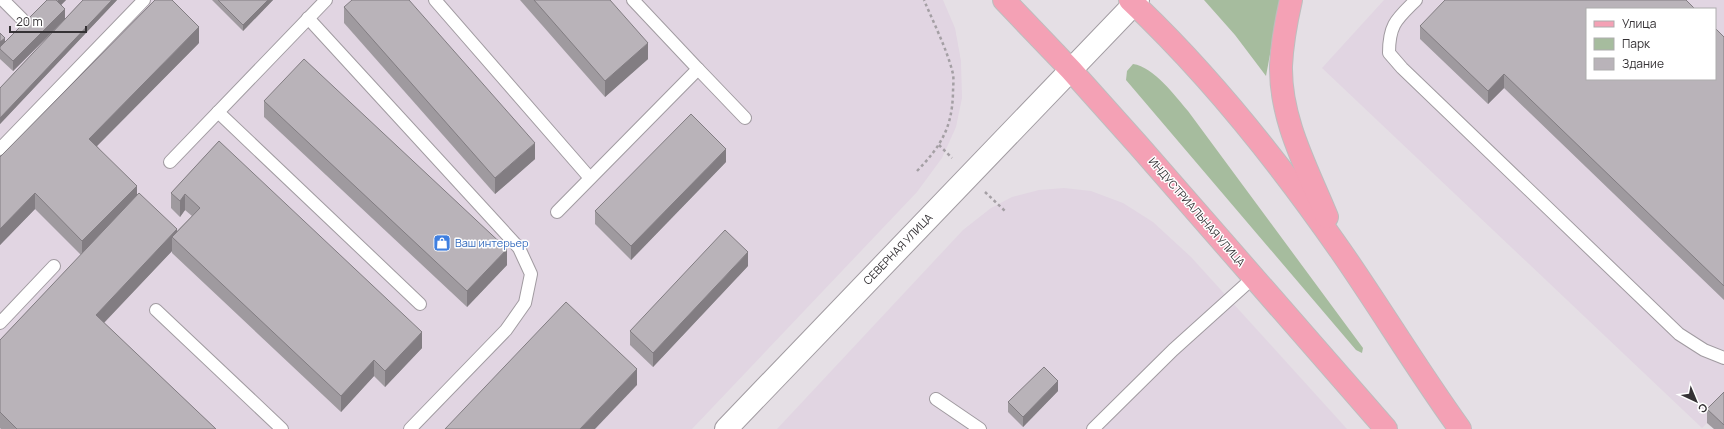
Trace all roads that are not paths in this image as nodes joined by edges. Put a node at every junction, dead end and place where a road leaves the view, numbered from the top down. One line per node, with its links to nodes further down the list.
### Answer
1 (3, 0): 11 (lane)
2 (144, 0): 16 (lane)
3 (326, 0): 10 (lane)
4 (435, 0): 18 (lane)
5 (633, 0): 12 (lane)
6 (1004, 0): 13 (main road, ИНДУСТРИАЛЬНАЯ УЛИЦА)
7 (1291, 0): 20 (main road)
8 (1416, 0): 26 (lane)
9 (1134, 1): 13 (main road, СЕВЕРНАЯ УЛИЦА); 20 (main road)
10 (308, 18): 14 (lane); 29 (lane)
11 (22, 19)
12 (698, 69): 15 (lane); 18 (lane)
13 (1071, 70): 22 (main road, ИНДУСТРИАЛЬНАЯ УЛИЦА); 30 (main road, СЕВЕРНАЯ УЛИЦА)
14 (218, 112): 17 (lane); 23 (lane)
15 (745, 118)
16 (0, 149)
17 (170, 162)
18 (590, 178): 19 (lane)
19 (557, 212)
20 (1341, 251): 34 (main road)
21 (54, 266): 25 (lane)
22 (1254, 277): 32 (lane); 33 (main road, ИНДУСТРИАЛЬНАЯ УЛИЦА)
23 (420, 304)
24 (156, 310): 28 (lane)
25 (0, 323)
26 (1724, 358)
27 (936, 399): 31 (lane)
28 (282, 429)
29 (410, 429)
30 (726, 429)
31 (980, 429)
32 (1093, 429)
33 (1386, 429)
34 (1460, 429)

